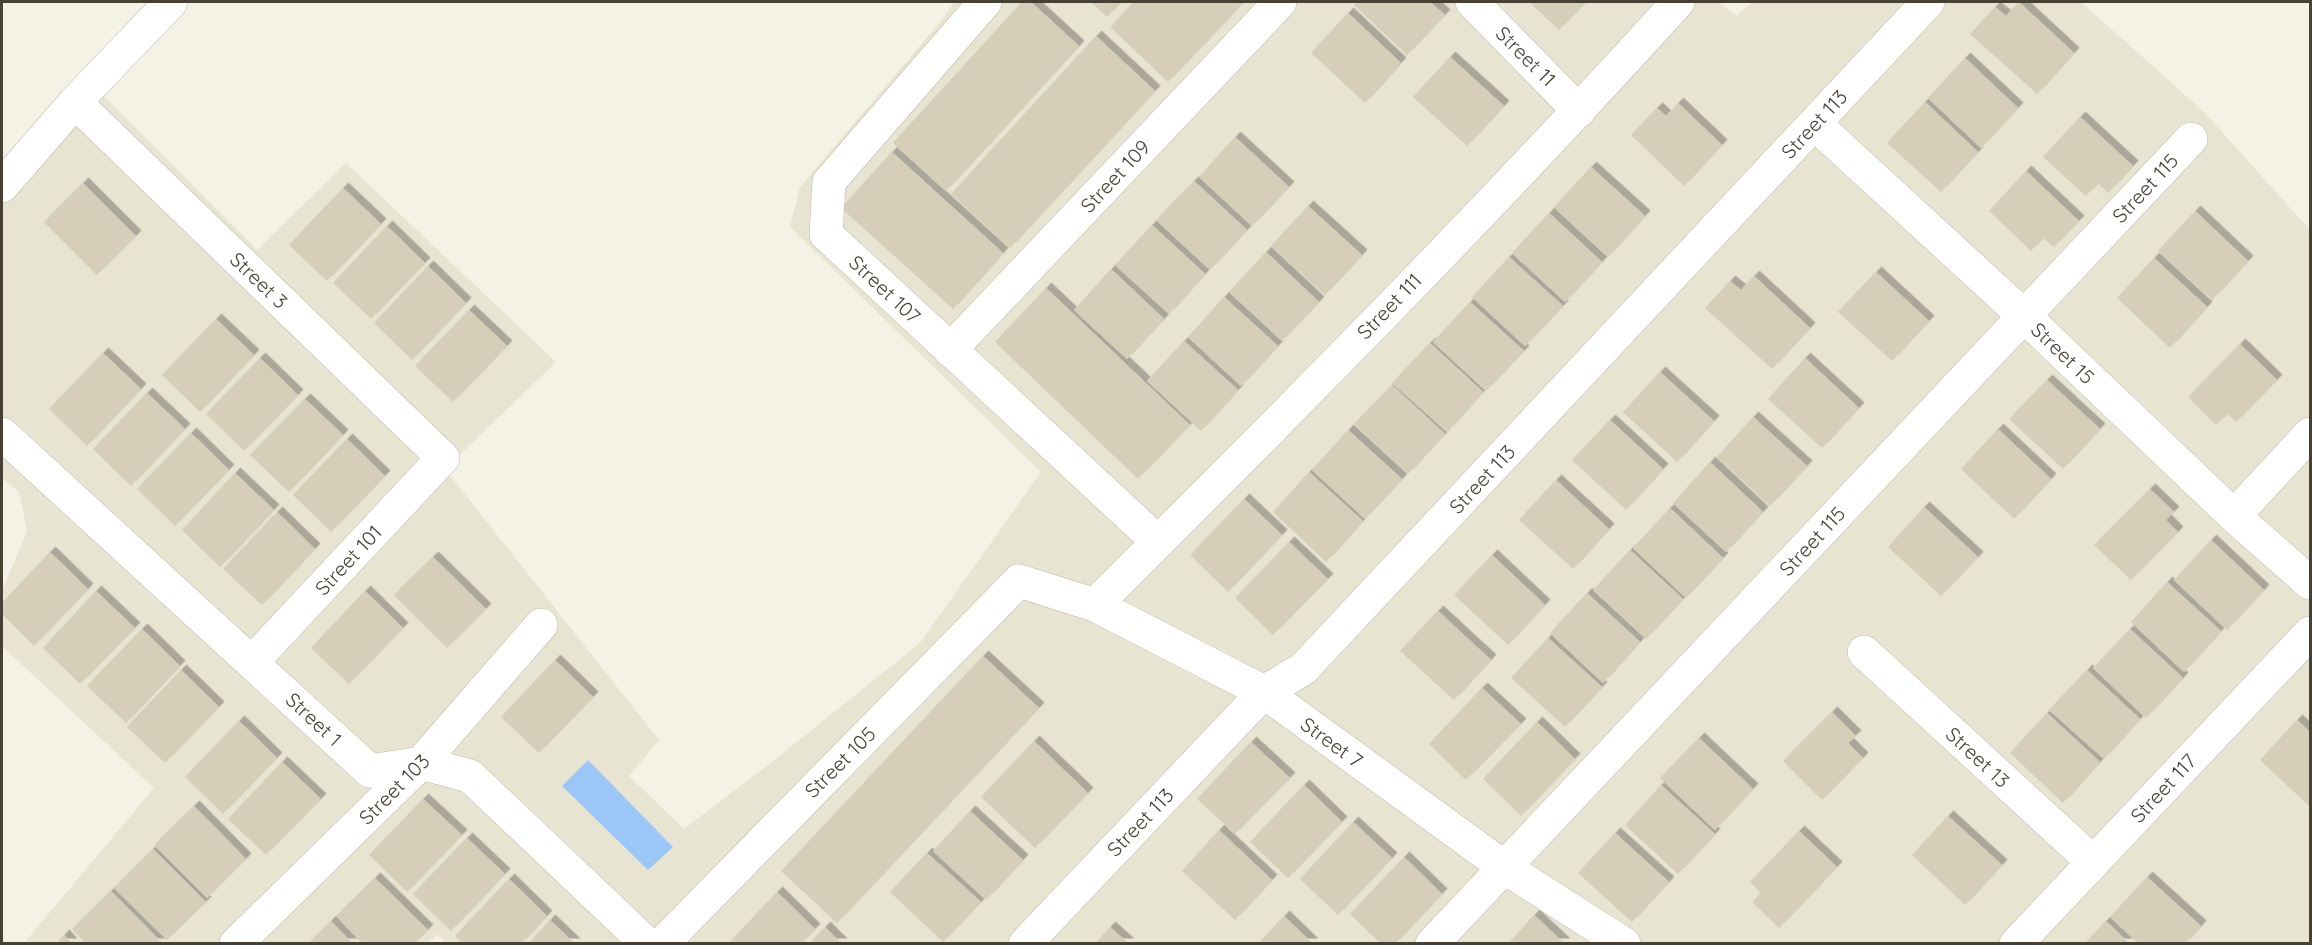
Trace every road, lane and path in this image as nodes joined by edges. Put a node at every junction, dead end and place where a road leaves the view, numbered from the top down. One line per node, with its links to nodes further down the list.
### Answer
1 (171, 2): 7 (street)
2 (986, 2): 13 (street, Street 107)
3 (1280, 2): 13 (street, Street 109)
4 (1472, 2): 8 (street, Street 11)
5 (1678, 2): 8 (street, Street 111)
6 (1928, 2): 9 (street, Street 113)
7 (75, 102): 11 (street); 16 (street, Street 3)
8 (1579, 111): 18 (street, Street 111)
9 (1815, 124): 12 (street, Street 15); 26 (street, Street 113)
10 (2191, 139): 12 (street, Street 115)
11 (2, 186)
12 (2024, 316): 17 (street, Street 15); 29 (street, Street 115)
13 (950, 350): 18 (street, Street 107)
14 (2, 434): 25 (street, Street 1)
15 (2310, 434): 17 (street)
16 (443, 458): 25 (street, Street 101)
17 (2234, 516): 20 (street, Street 15)
18 (1158, 542): 21 (street, Street 111)
19 (1019, 581): 21 (street, Street 7); 32 (street, Street 105)
20 (2310, 583)
21 (1095, 605): 26 (street, Street 7)
22 (541, 625): 27 (street, Street 103)
23 (2310, 633): 28 (street, Street 117)
24 (1864, 652): 28 (street, Street 13)
25 (252, 662): 27 (street, Street 1)
26 (1264, 692): 29 (street, Street 7); 33 (street, Street 113)
27 (422, 764): 30 (street, Street 103); 31 (street, Street 1)
28 (2093, 862): 36 (street, Street 117)
29 (1504, 867): 34 (street, Street 115); 35 (street, Street 7)
30 (236, 944)
31 (647, 944)
32 (662, 944)
33 (1025, 944)
34 (1432, 944)
35 (1624, 944)
36 (2016, 944)

